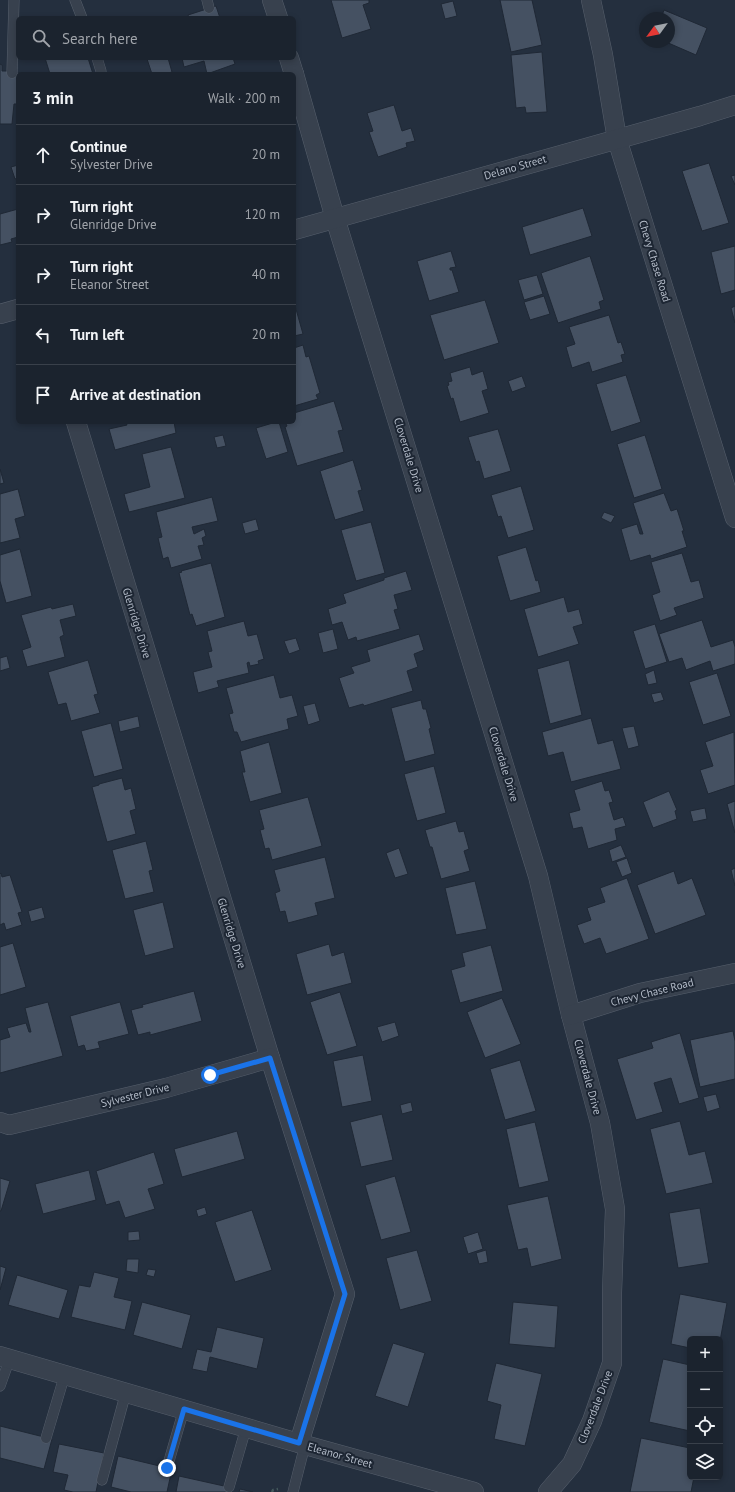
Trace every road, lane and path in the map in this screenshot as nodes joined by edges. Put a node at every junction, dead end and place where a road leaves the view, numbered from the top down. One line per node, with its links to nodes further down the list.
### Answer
1 (14, 0): 11 (lane)
2 (75, 0): 5 (lane)
3 (272, 0): 6 (street)
4 (591, 0): 14 (street, Chevy Chase Road)
5 (81, 16)
6 (277, 16)
7 (98, 60): 9 (lane)
8 (290, 60): 10 (street, Cloverdale Drive)
9 (101, 70)
10 (293, 72)
11 (12, 73)
12 (296, 81): 15 (street, Cloverdale Drive)
13 (735, 105): 14 (street, Delano Street)
14 (617, 139): 15 (street, Delano Street); 20 (street, Chevy Chase Road)
15 (336, 218): 16 (street, Delano Street); 22 (street, Cloverdale Drive)
16 (296, 229)
17 (16, 310): 18 (street)
18 (0, 314)
19 (77, 424): 23 (street, Glenridge Drive)
20 (735, 518)
21 (735, 973): 22 (street, Chevy Chase Road)
22 (571, 1015): 38 (street, Cloverdale Drive)
23 (270, 1058): 24 (street, Sylvester Drive); 32 (street, Glenridge Drive)
24 (0, 1122)
25 (5, 1357): 26 (street, Eleanor Street); 27 (lane)
26 (65, 1374): 28 (street, Eleanor Street); 31 (lane)
27 (0, 1386)
28 (126, 1392): 29 (street, Eleanor Street); 34 (lane)
29 (184, 1409): 30 (street, Eleanor Street); 33 (lane)
30 (246, 1428): 32 (street, Eleanor Street); 35 (lane)
31 (46, 1438)
32 (302, 1444): 36 (lane); 37 (street, Eleanor Street)
33 (167, 1468)
34 (102, 1480)
35 (229, 1487)
36 (292, 1492)
37 (474, 1492)
38 (548, 1492)

